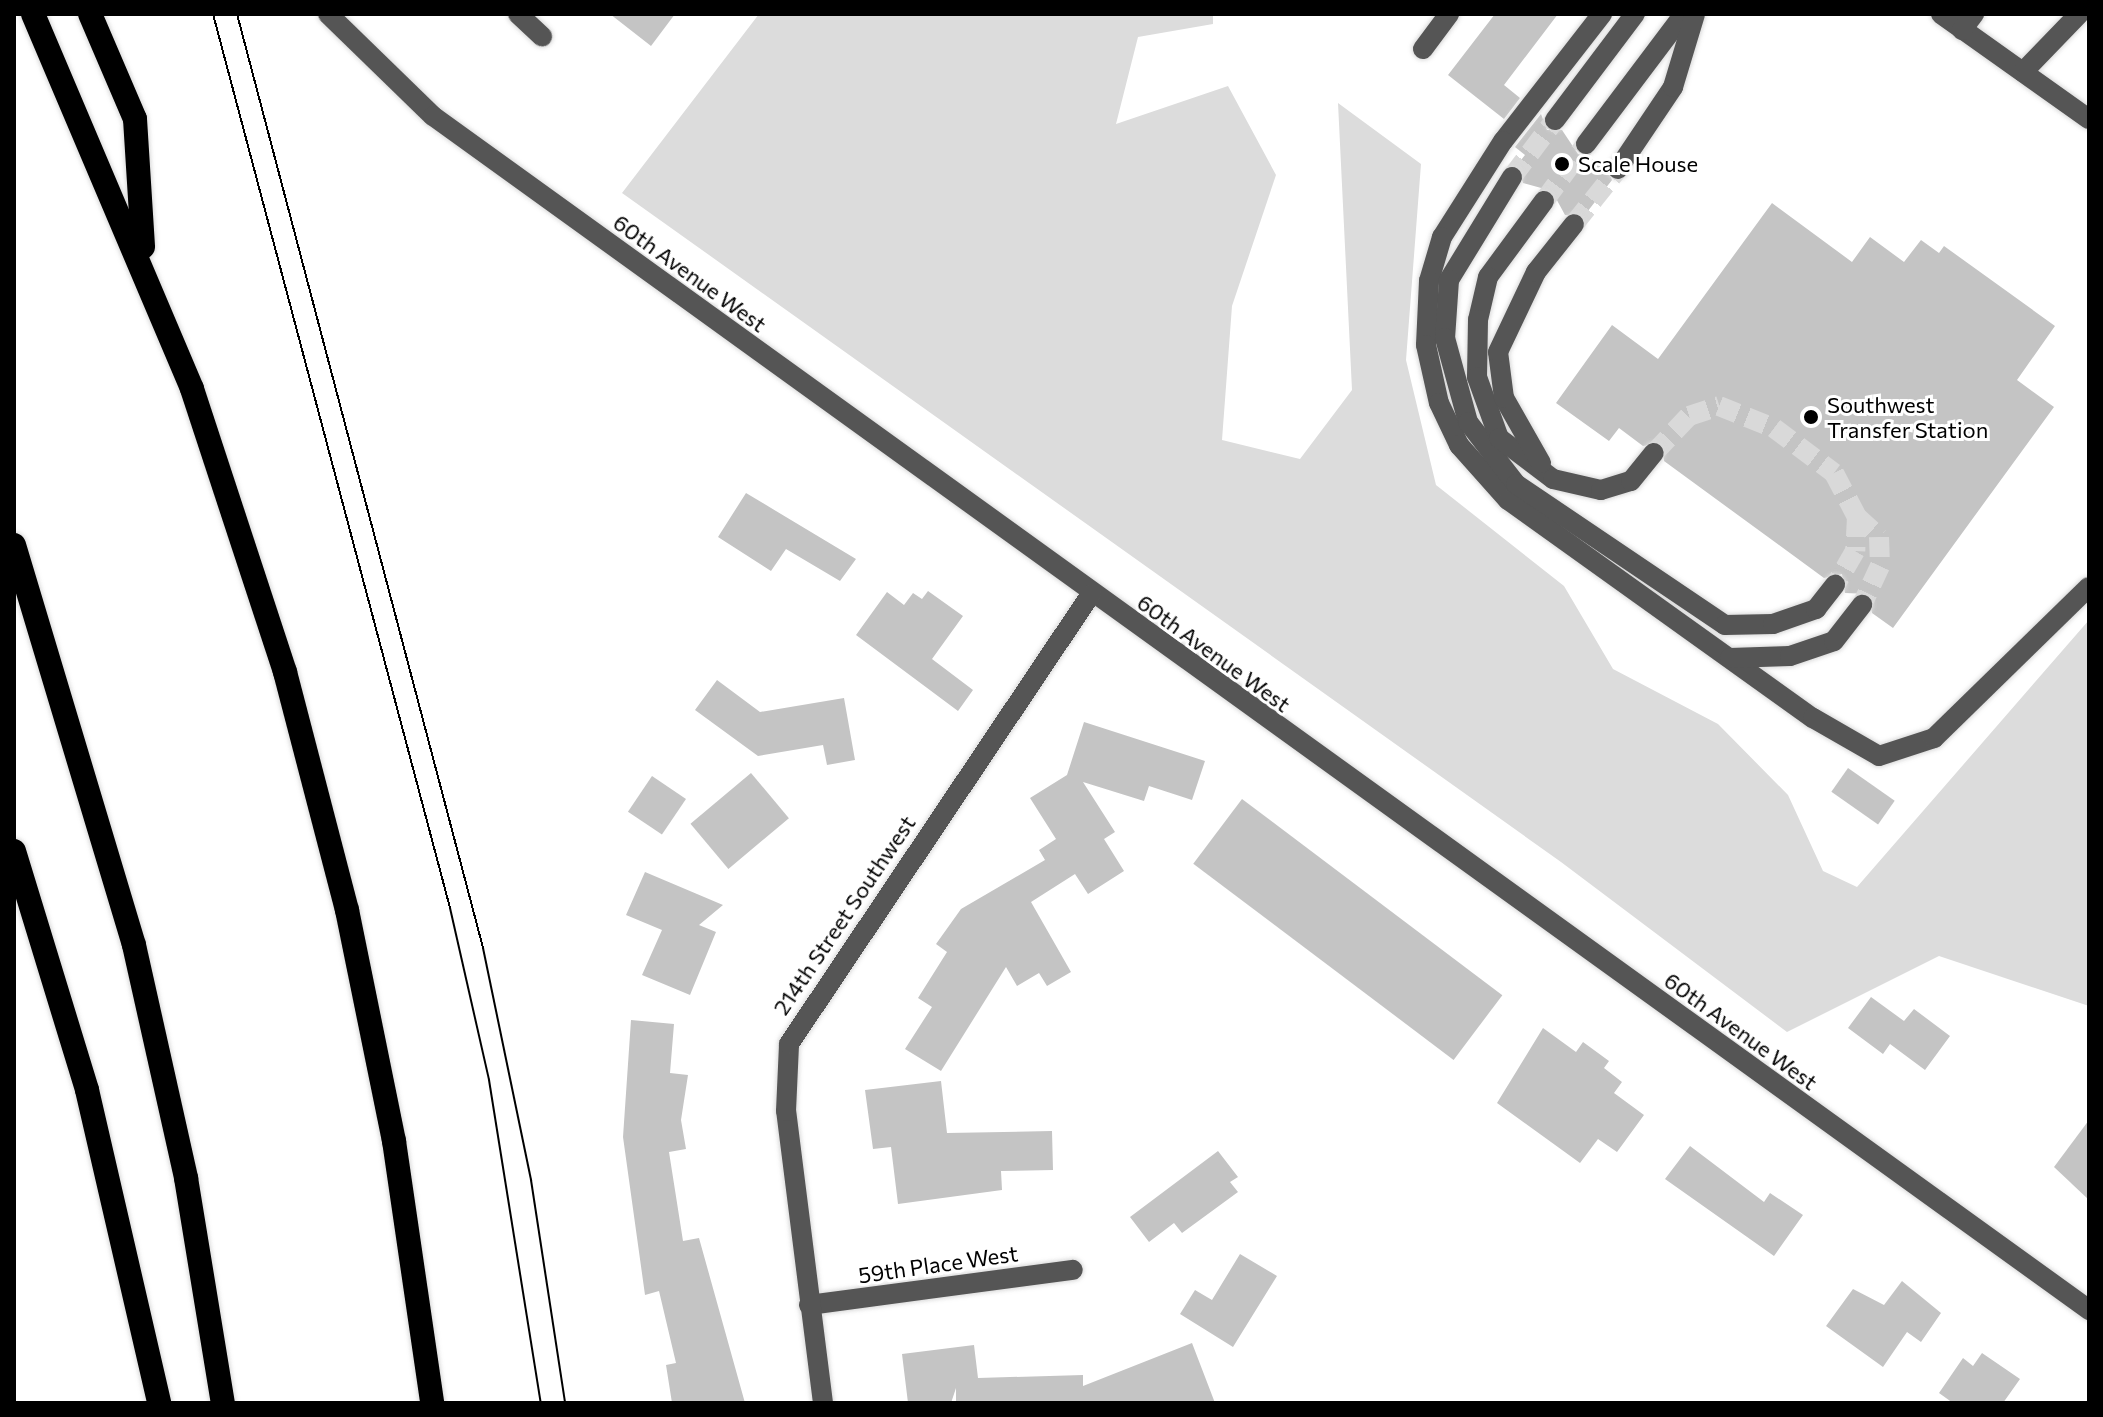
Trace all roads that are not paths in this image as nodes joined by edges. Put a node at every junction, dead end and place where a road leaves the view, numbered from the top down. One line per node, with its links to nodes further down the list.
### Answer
1 (33, 14): 23 (highway)
2 (90, 14): 23 (highway)
3 (328, 14): 29 (street, 60th Avenue West)
4 (518, 14): 13 (street)
5 (1449, 14): 14 (street)
6 (1602, 14): 31 (street)
7 (1635, 14): 17 (street)
8 (1684, 14): 18 (street)
9 (1695, 14): 19 (street)
10 (1941, 14): 12 (street)
11 (2079, 14): 15 (street)
12 (1968, 22): 15 (street)
13 (542, 36)
14 (1423, 49)
15 (2023, 72): 16 (street)
16 (2089, 119)
17 (1555, 120)
18 (1586, 144)
19 (1618, 169)
20 (1512, 177): 27 (street)
21 (1544, 201): 25 (street)
22 (1574, 224): 25 (street)
23 (144, 266): 38 (highway)
24 (1654, 453): 25 (street)
25 (1553, 479)
26 (14, 545): 37 (highway)
27 (1835, 585)
28 (2089, 587): 31 (street)
29 (1091, 594): 34 (street, 214th Street Southwest); 35 (street, 60th Avenue West)
30 (1862, 605): 31 (street)
31 (1730, 658)
32 (14, 851): 36 (highway)
33 (1073, 1270): 34 (street, 59th Place West)
34 (809, 1305): 39 (street, 214th Street Southwest)
35 (2089, 1310)
36 (159, 1403)
37 (223, 1403)
38 (432, 1403)
39 (823, 1403)

